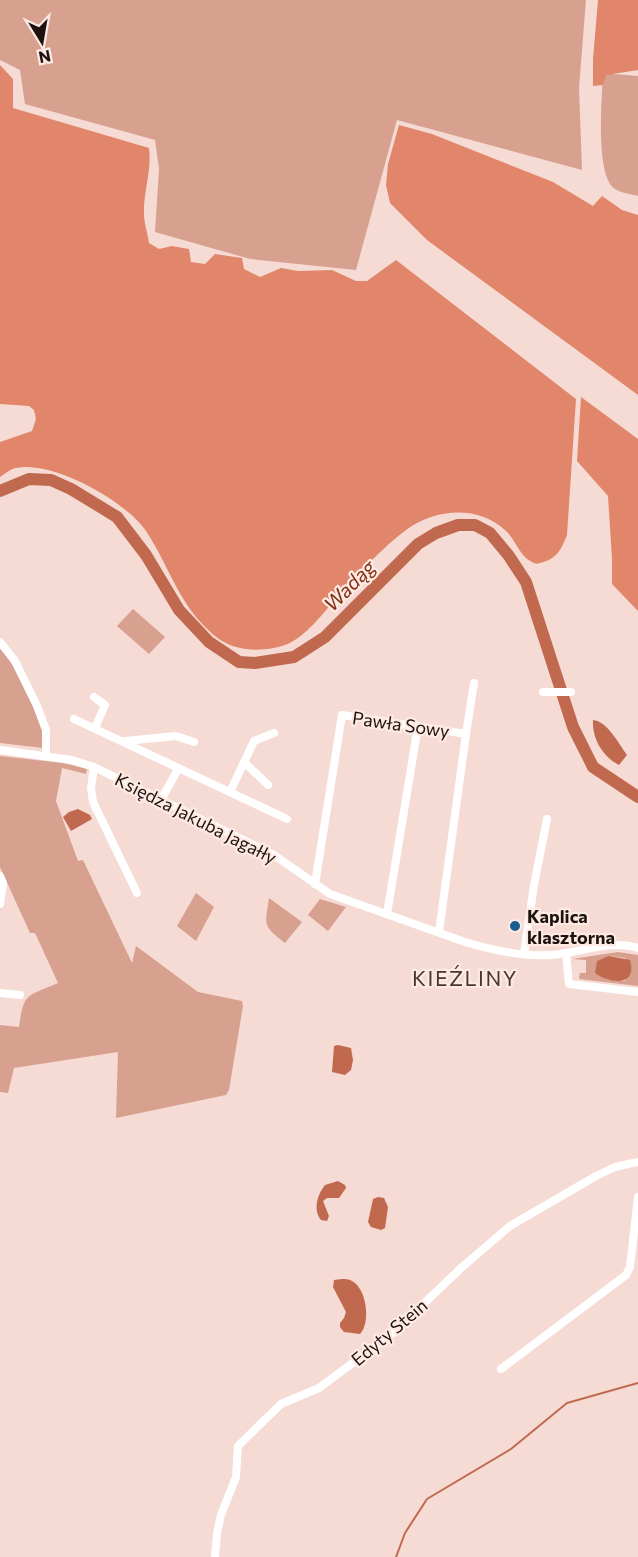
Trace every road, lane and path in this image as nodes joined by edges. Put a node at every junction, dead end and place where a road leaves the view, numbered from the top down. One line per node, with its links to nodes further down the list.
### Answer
1 (0, 642): 16 (street)
2 (474, 683): 10 (street)
3 (543, 692): 4 (street)
4 (571, 692)
5 (93, 697): 8 (street)
6 (74, 718): 8 (street)
7 (418, 726): 10 (street, Pawła Sowy); 26 (street, Pawła Sowy); 29 (street)
8 (95, 728): 12 (street)
9 (274, 733): 17 (street)
10 (466, 734): 30 (street, Pawła Sowy)
11 (150, 738): 12 (street); 13 (street); 15 (street)
12 (124, 741): 15 (street)
13 (194, 742)
14 (0, 750): 16 (street, Księdza Jakuba Jagałły)
15 (147, 753): 19 (street)
16 (46, 755): 18 (street, Księdza Jakuba Jagałły)
17 (244, 762): 20 (street); 21 (street)
18 (94, 767): 22 (street, Księdza Jakuba Jagałły); 27 (street, Księdza Jakuba Jagałły)
19 (178, 769): 21 (street); 22 (street)
20 (268, 785)
21 (230, 792): 23 (street)
22 (161, 800): 26 (street, Księdza Jakuba Jagałły)
23 (287, 819)
24 (547, 819): 33 (street)
25 (0, 876): 28 (street)
26 (315, 884): 29 (street, Księdza Jakuba Jagałły)
27 (137, 893)
28 (0, 904)
29 (387, 914): 30 (street, Księdza Jakuba Jagałły)
30 (439, 932): 33 (street, Księdza Jakuba Jagałły)
31 (638, 948): 32 (street, Księdza Jakuba Jagałły)
32 (566, 953): 33 (street, Księdza Jakuba Jagałły); 34 (street)
33 (524, 954)
34 (638, 992)
35 (0, 993): 36 (street)
36 (20, 995)
37 (638, 1162): 40 (street, Edyty Stein)
38 (638, 1197): 39 (street)
39 (501, 1369)
40 (215, 1557)

